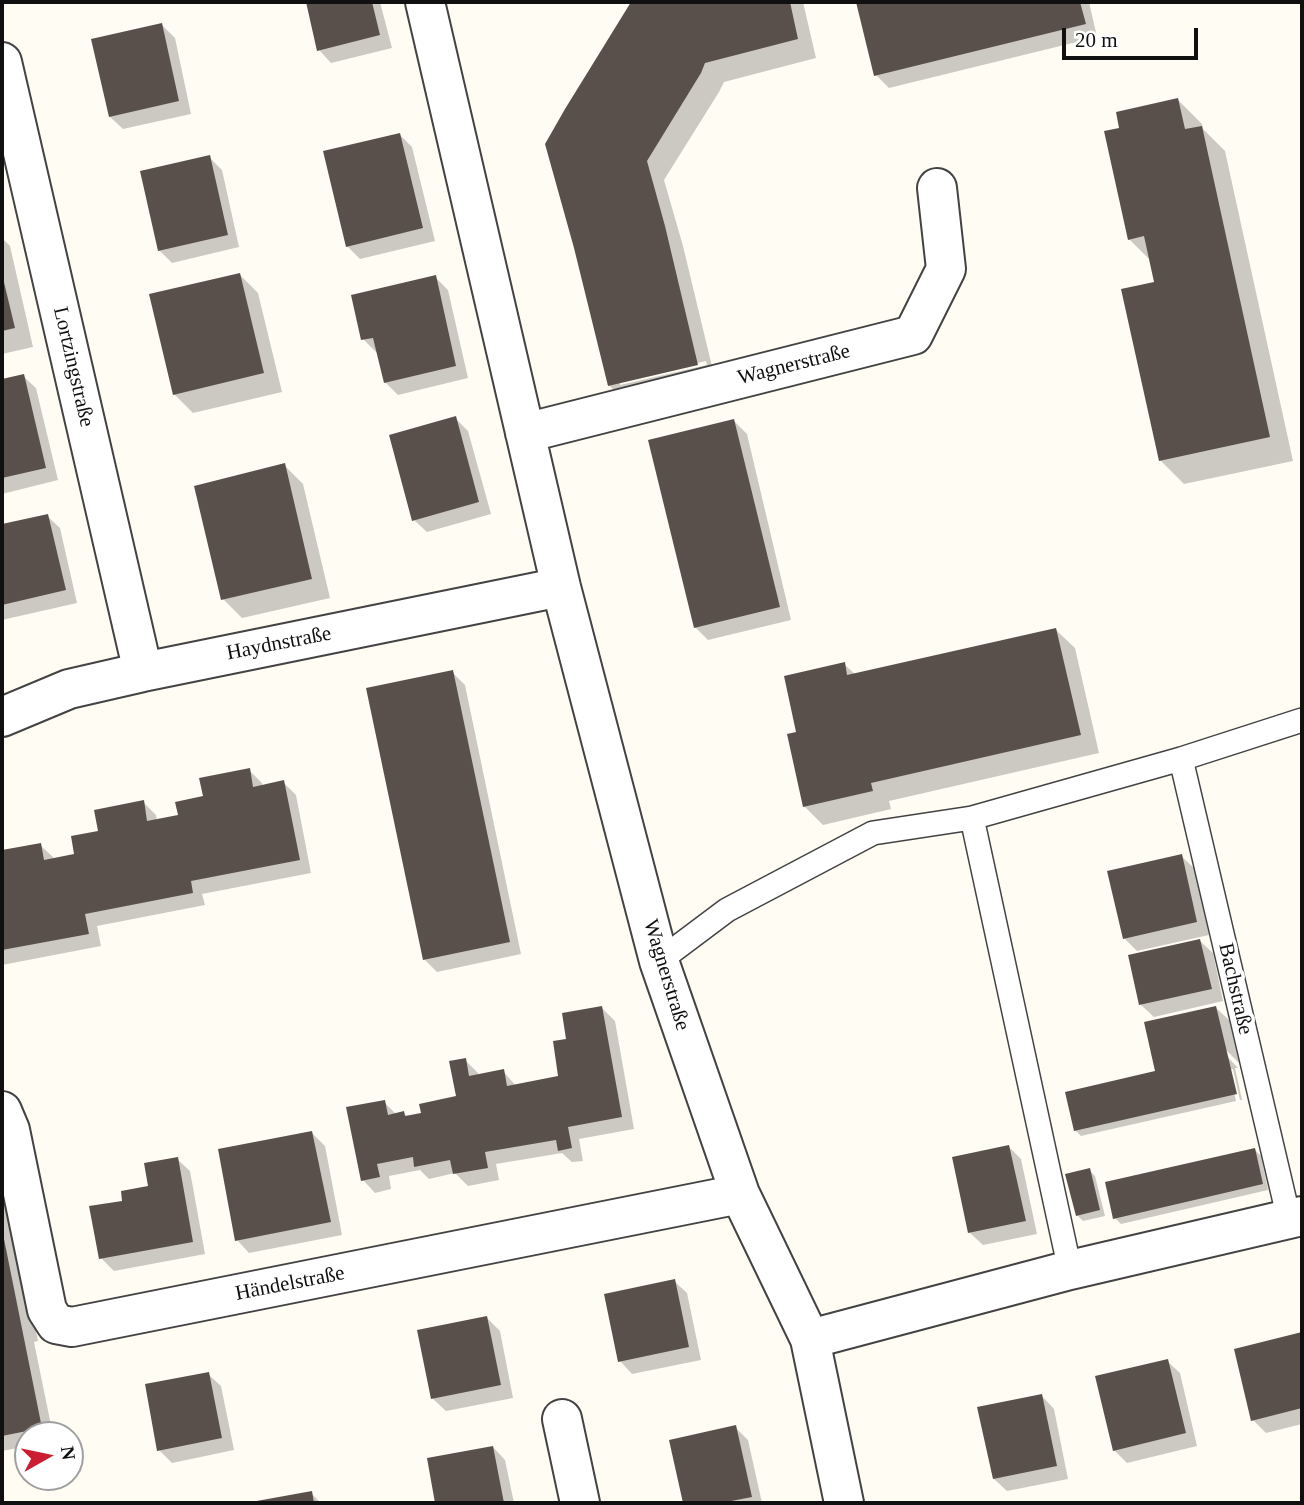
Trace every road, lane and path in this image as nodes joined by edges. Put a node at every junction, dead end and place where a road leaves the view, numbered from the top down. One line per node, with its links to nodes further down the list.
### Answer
1 (425, 2): 4 (street, Wagnerstraße)
2 (2, 62): 6 (street, Lortzingstraße)
3 (937, 188): 4 (street, Wagnerstraße)
4 (525, 433): 5 (street, Wagnerstraße)
5 (561, 587): 6 (street, Haydnstraße); 11 (street, Wagnerstraße)
6 (143, 671): 7 (street, Haydnstraße)
7 (2, 718)
8 (1302, 720): 9 (lane)
9 (1181, 758): 10 (lane); 14 (lane, Bachstraße)
10 (972, 818): 11 (lane); 15 (lane)
11 (659, 961): 13 (street, Wagnerstraße)
12 (2, 1111): 13 (street, Händelstraße)
13 (740, 1194): 16 (street, Wagnerstraße)
14 (1296, 1217): 15 (street, Bachstraße)
15 (1070, 1270): 16 (street, Bachstraße)
16 (810, 1339): 19 (street, Wagnerstraße)
17 (562, 1419): 18 (street)
18 (580, 1503)
19 (844, 1503)

